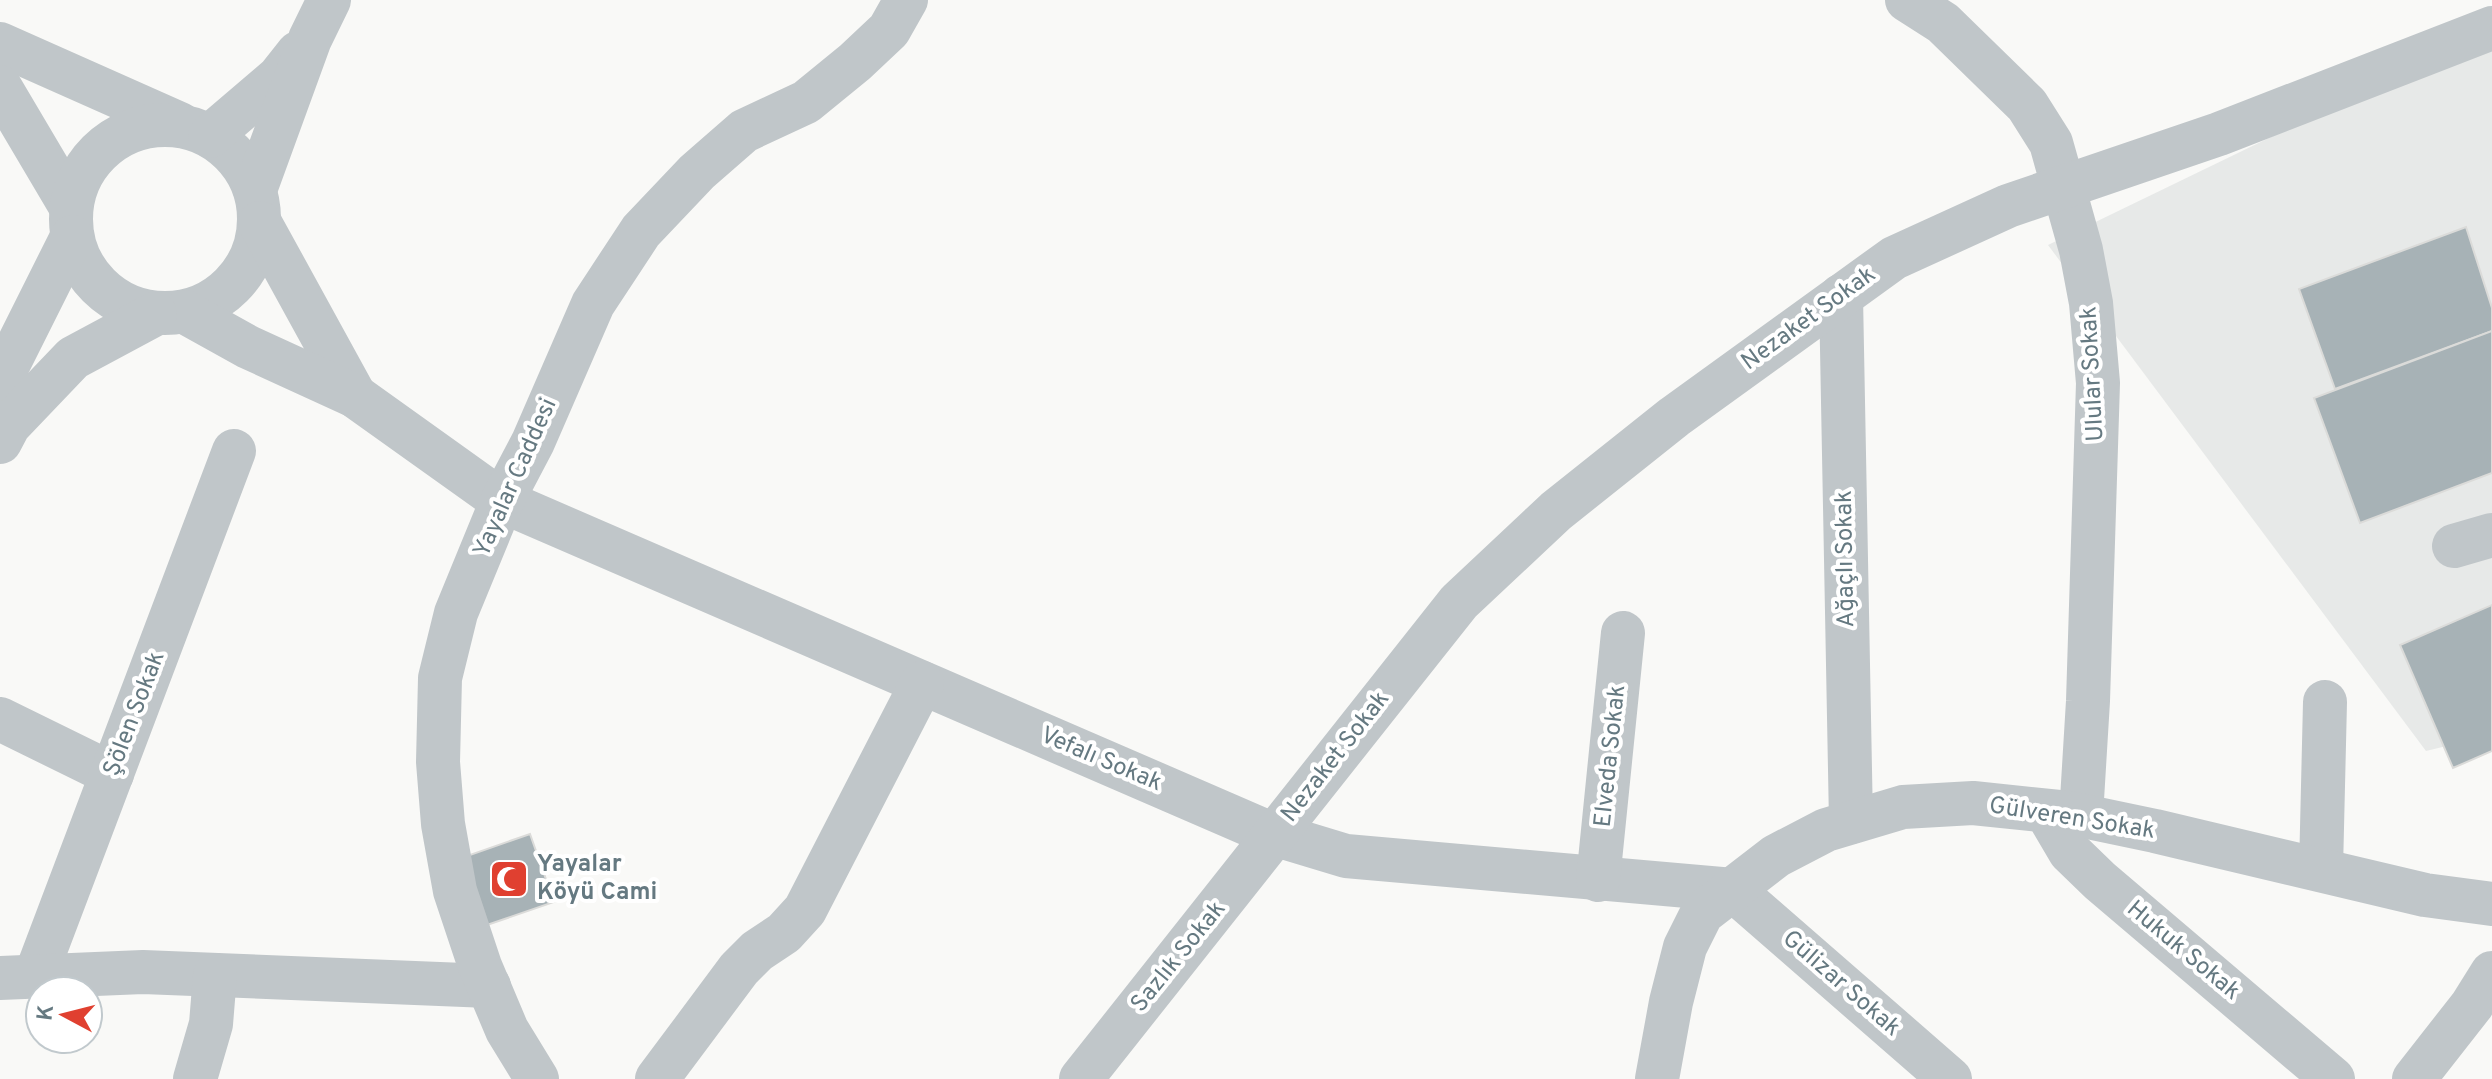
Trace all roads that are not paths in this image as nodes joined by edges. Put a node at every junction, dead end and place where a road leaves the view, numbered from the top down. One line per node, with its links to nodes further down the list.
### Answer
1 (329, 0): 5 (street)
2 (906, 0): 18 (street, Yayalar Caddesi)
3 (1907, 0): 9 (street, Ulular Sokak)
4 (2492, 28): 9 (street, Nezaket Sokak)
5 (310, 39): 8 (street); 10 (street)
6 (0, 44): 8 (street)
7 (0, 87): 11 (street)
8 (198, 132): 10 (street); 11 (street)
9 (2064, 187): 12 (street, Nezaket Sokak); 24 (street, Ulular Sokak)
10 (258, 206): 13 (street); 15 (street)
11 (71, 222): 13 (street); 14 (street)
12 (1841, 296): 25 (street, Ağaçlı Sokak); 26 (street, Nezaket Sokak)
13 (170, 313): 15 (street); 16 (street)
14 (0, 381)
15 (355, 396): 18 (street, Vefalı Sokak)
16 (0, 442)
17 (234, 451): 23 (street, Şölen Sokak)
18 (502, 501): 20 (street, Vefalı Sokak); 34 (street, Yayalar Caddesi)
19 (1623, 633): 28 (street, Elveda Sokak)
20 (922, 683): 26 (street, Vefalı Sokak); 37 (street)
21 (2325, 702): 27 (street)
22 (0, 719): 23 (street)
23 (112, 774): 33 (street, Şölen Sokak)
24 (2063, 814): 25 (street, Gülveren Sokak); 27 (street, Gülveren Sokak); 41 (street, Hukuk Sokak)
25 (1851, 822): 29 (street, Gülveren Sokak)
26 (1276, 834): 28 (street, Vefalı Sokak); 38 (street, Sazlık Sokak)
27 (2321, 870): 30 (street, Gülveren Sokak)
28 (1598, 880): 29 (street, Vefalı Sokak)
29 (1733, 890): 39 (street, Gülveren Sokak); 40 (street, Gülizar Sokak)
30 (2492, 904)
31 (2492, 973): 42 (street)
32 (215, 975): 33 (street, Şölen Sokak); 34 (street, Şölen Sokak); 35 (street)
33 (18, 978)
34 (489, 986): 36 (street, Yayalar Caddesi)
35 (195, 1079)
36 (537, 1079)
37 (657, 1079)
38 (1081, 1079)
39 (1657, 1079)
40 (1950, 1079)
41 (2333, 1079)
42 (2414, 1079)

